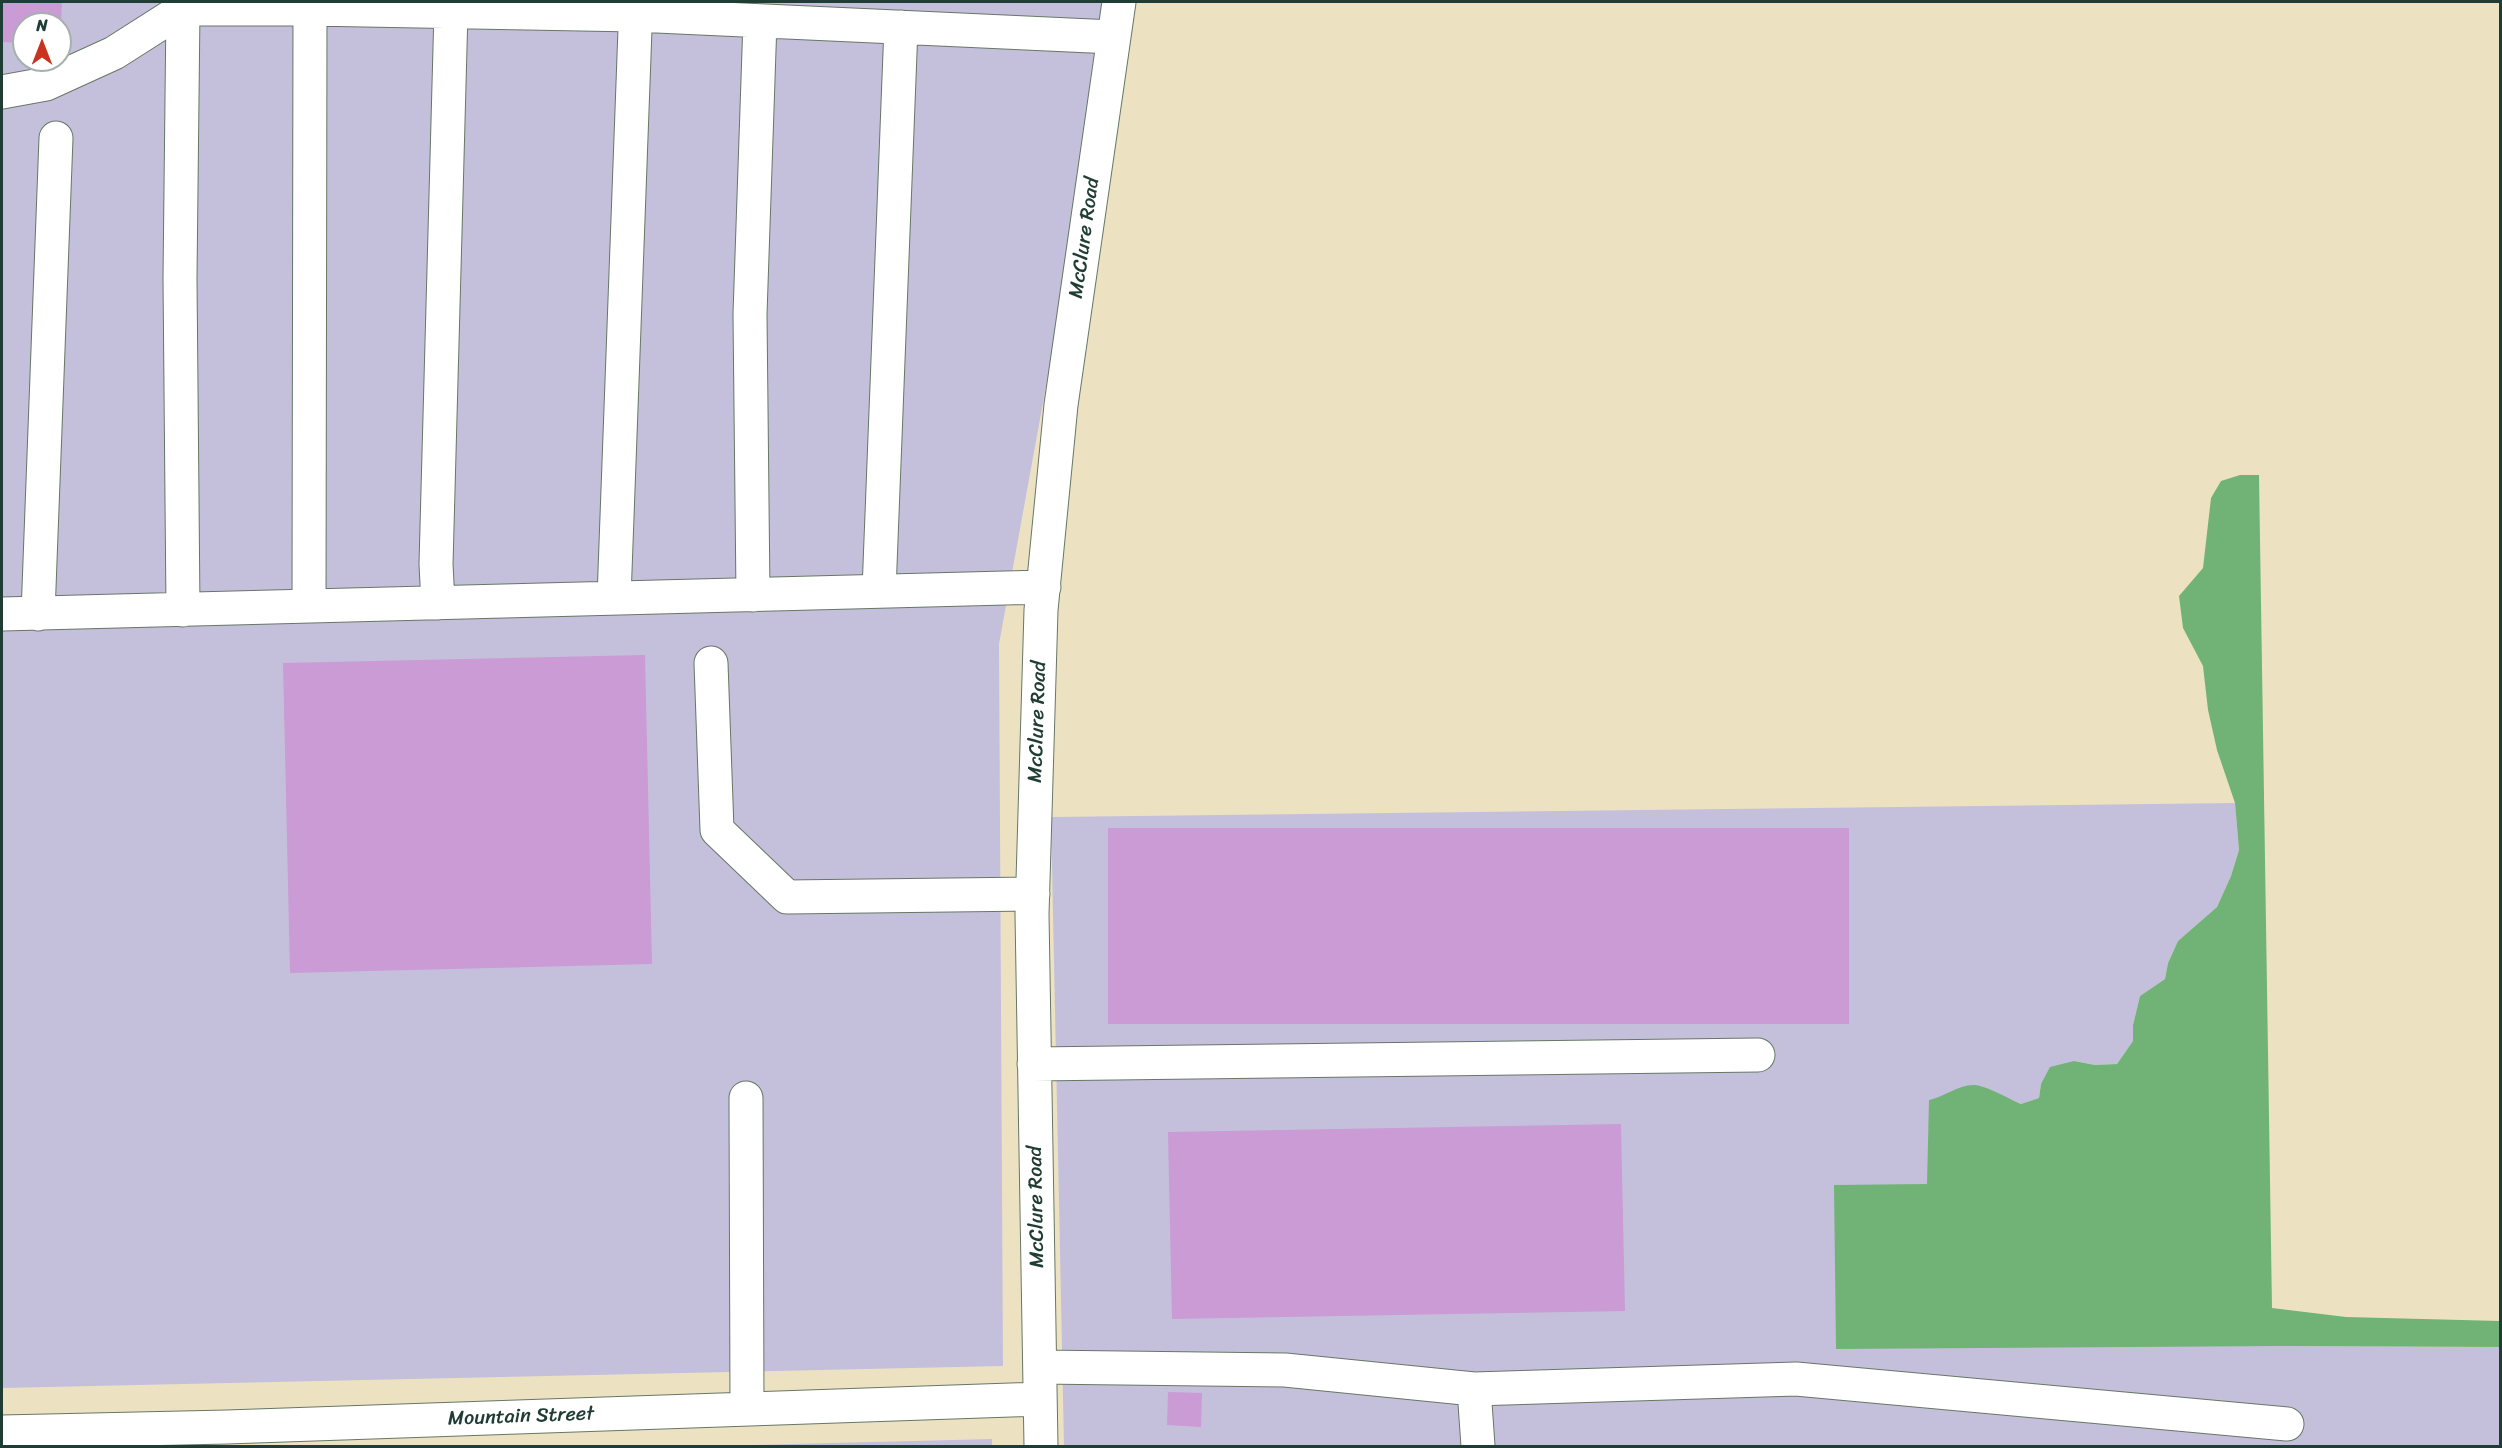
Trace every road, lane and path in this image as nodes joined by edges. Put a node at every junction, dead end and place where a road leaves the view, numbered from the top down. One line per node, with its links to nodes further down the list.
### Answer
1 (1119, 2): 9 (street, McClure Road)
2 (635, 8): 5 (street); 7 (street); 15 (street)
3 (183, 9): 4 (street); 10 (street); 18 (street)
4 (309, 9): 5 (street); 17 (street)
5 (451, 11): 16 (street)
6 (840, 13): 7 (street); 8 (street)
7 (760, 21): 14 (street)
8 (901, 27): 9 (street); 13 (street)
9 (1113, 37): 12 (street, McClure Road)
10 (2, 92)
11 (56, 138): 19 (street)
12 (1044, 587): 13 (street); 22 (street, McClure Road)
13 (879, 591): 14 (street)
14 (753, 595): 15 (street)
15 (614, 598): 16 (street)
16 (438, 603): 17 (street)
17 (309, 606): 18 (street)
18 (183, 610): 19 (street)
19 (38, 614): 20 (street)
20 (2, 615)
21 (711, 663): 22 (street)
22 (1032, 894): 24 (street, McClure Road)
23 (1758, 1055): 24 (street)
24 (1035, 1064): 26 (street, McClure Road)
25 (746, 1098): 29 (street)
26 (1040, 1367): 27 (street); 28 (street, McClure Road)
27 (1474, 1389): 30 (street); 34 (street)
28 (1040, 1399): 29 (street, Mountain Street); 33 (street, McClure Road)
29 (747, 1409): 32 (street, Mountain Street)
30 (2287, 1424)
31 (2, 1432): 32 (street, Mountain Street)
32 (134, 1438)
33 (1041, 1446)
34 (1478, 1446)

